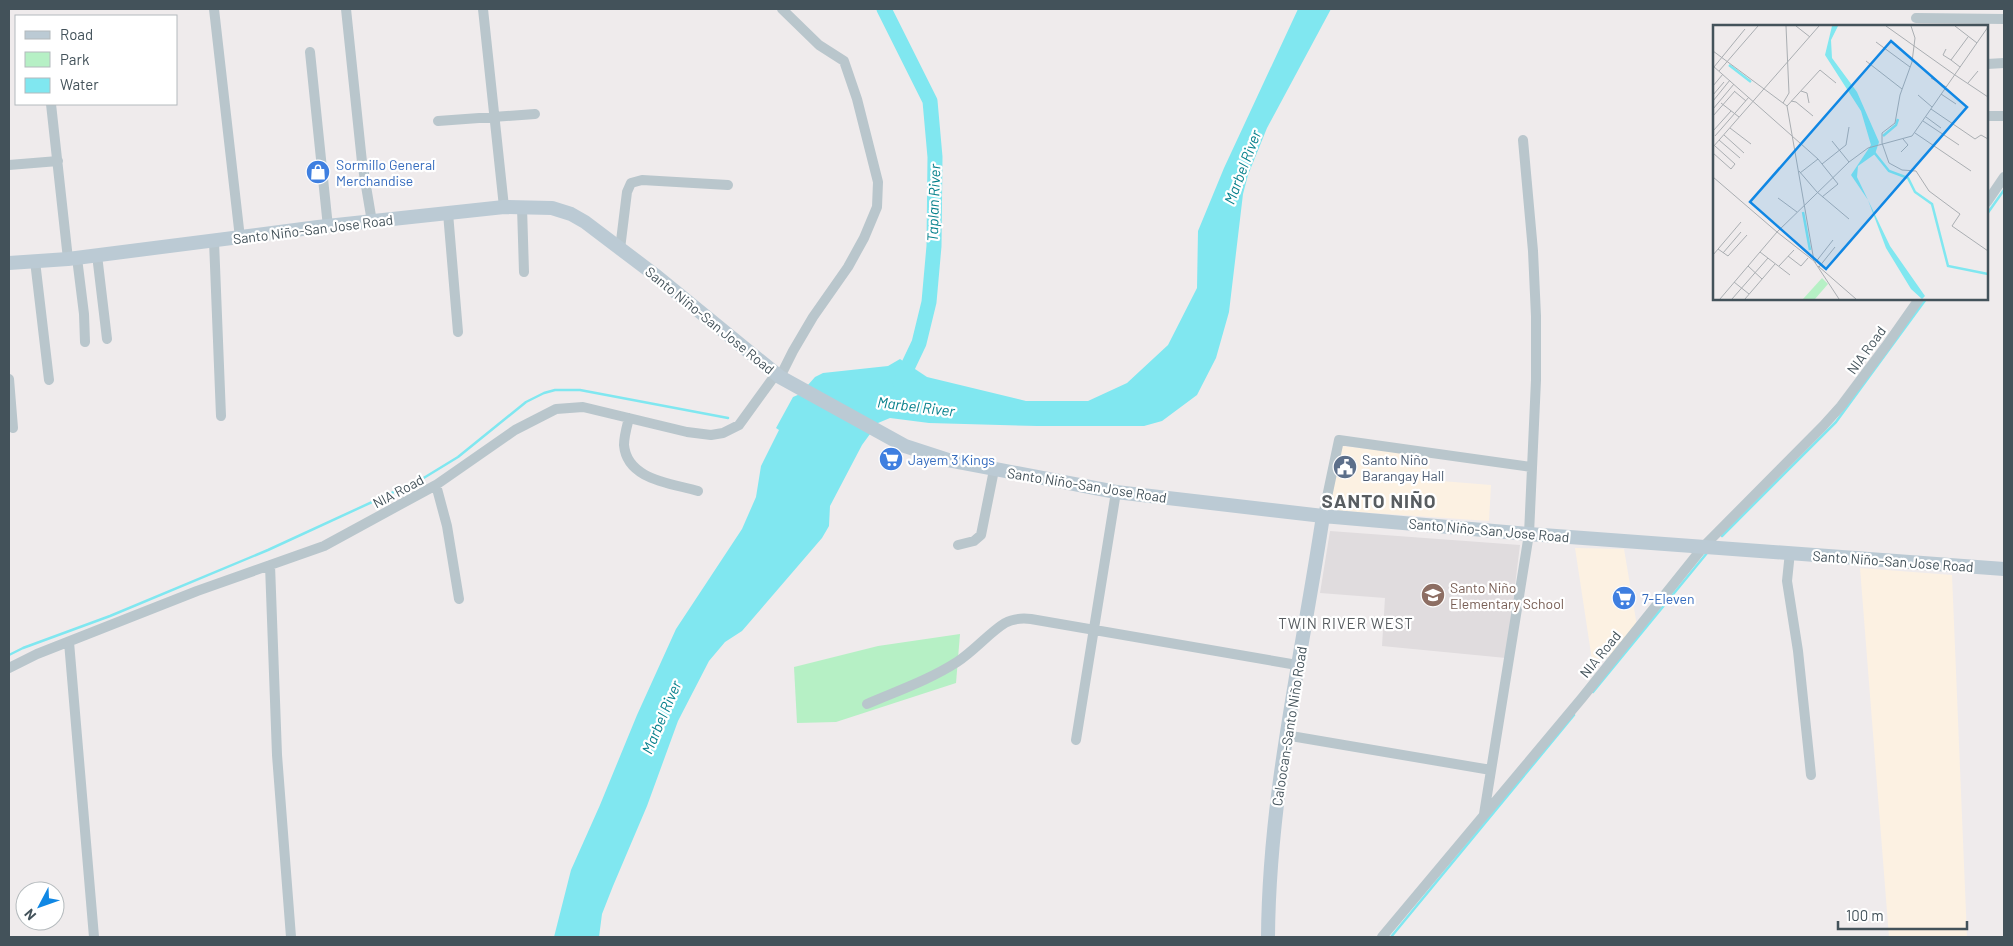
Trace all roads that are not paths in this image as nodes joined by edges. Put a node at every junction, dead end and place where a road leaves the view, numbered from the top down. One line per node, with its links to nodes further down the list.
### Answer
1 (214, 9): 27 (street)
2 (346, 9): 25 (street)
3 (483, 9): 12 (street)
4 (782, 9): 39 (street, NIA Road)
5 (1916, 18): 6 (street)
6 (2004, 19)
7 (310, 52): 26 (street)
8 (2004, 63): 9 (street)
9 (1988, 64)
10 (51, 105): 17 (street)
11 (535, 114): 12 (street)
12 (494, 116): 15 (street); 22 (street)
13 (1988, 116): 14 (street)
14 (2004, 116)
15 (438, 121)
16 (1523, 140): 45 (street)
17 (58, 161): 18 (street); 31 (street)
18 (9, 165)
19 (2004, 177): 21 (street)
20 (728, 185): 29 (street)
21 (1988, 201)
22 (504, 207): 23 (main road, Santo Niño-San Jose Road); 24 (main road, Santo Niño-San Jose Road)
23 (522, 207): 29 (main road, Santo Niño-San Jose Road); 34 (street)
24 (448, 213): 25 (main road, Santo Niño-San Jose Road); 36 (street)
25 (372, 222): 26 (main road, Santo Niño-San Jose Road)
26 (328, 227): 27 (main road, Santo Niño-San Jose Road)
27 (240, 238): 28 (main road, Santo Niño-San Jose Road)
28 (214, 241): 30 (main road, Santo Niño-San Jose Road); 42 (street)
29 (620, 249): 39 (main road, Santo Niño-San Jose Road)
30 (96, 255): 31 (main road, Santo Niño-San Jose Road); 37 (street)
31 (73, 258): 32 (main road, Santo Niño-San Jose Road); 38 (street)
32 (35, 261): 33 (main road, Santo Niño-San Jose Road); 41 (street)
33 (9, 262)
34 (524, 272)
35 (1918, 300): 53 (street, NIA Road)
36 (458, 332)
37 (107, 339)
38 (85, 342)
39 (778, 376): 43 (street, NIA Road); 46 (main road, Santo Niño-San Jose Road)
40 (9, 378): 44 (street)
41 (49, 380)
42 (221, 416)
43 (629, 418): 47 (street, NIA Road); 48 (street)
44 (13, 428)
45 (1531, 466): 50 (street); 51 (street)
46 (994, 470): 49 (main road, Santo Niño-San Jose Road); 52 (street)
47 (436, 485): 55 (street, NIA Road); 57 (street)
48 (698, 491)
49 (1116, 492): 50 (main road, Santo Niño-San Jose Road); 58 (street)
50 (1323, 516): 51 (main road, Santo Niño-San Jose Road); 60 (main road, Caloocan-Santo Niño Road)
51 (1529, 534): 53 (main road, Santo Niño-San Jose Road); 65 (street)
52 (958, 545)
53 (1704, 546): 54 (main road, Santo Niño-San Jose Road); 67 (street, NIA Road)
54 (1790, 552): 56 (main road, Santo Niño-San Jose Road); 66 (street)
55 (270, 565): 59 (street, NIA Road); 69 (street)
56 (2004, 569)
57 (459, 599)
58 (1094, 630): 60 (street); 62 (street); 64 (street)
59 (69, 642): 61 (street, NIA Road); 68 (street)
60 (1297, 665): 63 (main road, Caloocan-Santo Niño Road)
61 (9, 668)
62 (867, 704)
63 (1285, 735): 65 (street); 70 (main road, Caloocan-Santo Niño Road)
64 (1076, 740)
65 (1491, 770): 67 (street)
66 (1811, 775)
67 (1484, 815): 71 (street, NIA Road)
68 (94, 937)
69 (291, 937)
70 (1268, 937)
71 (1382, 937)

